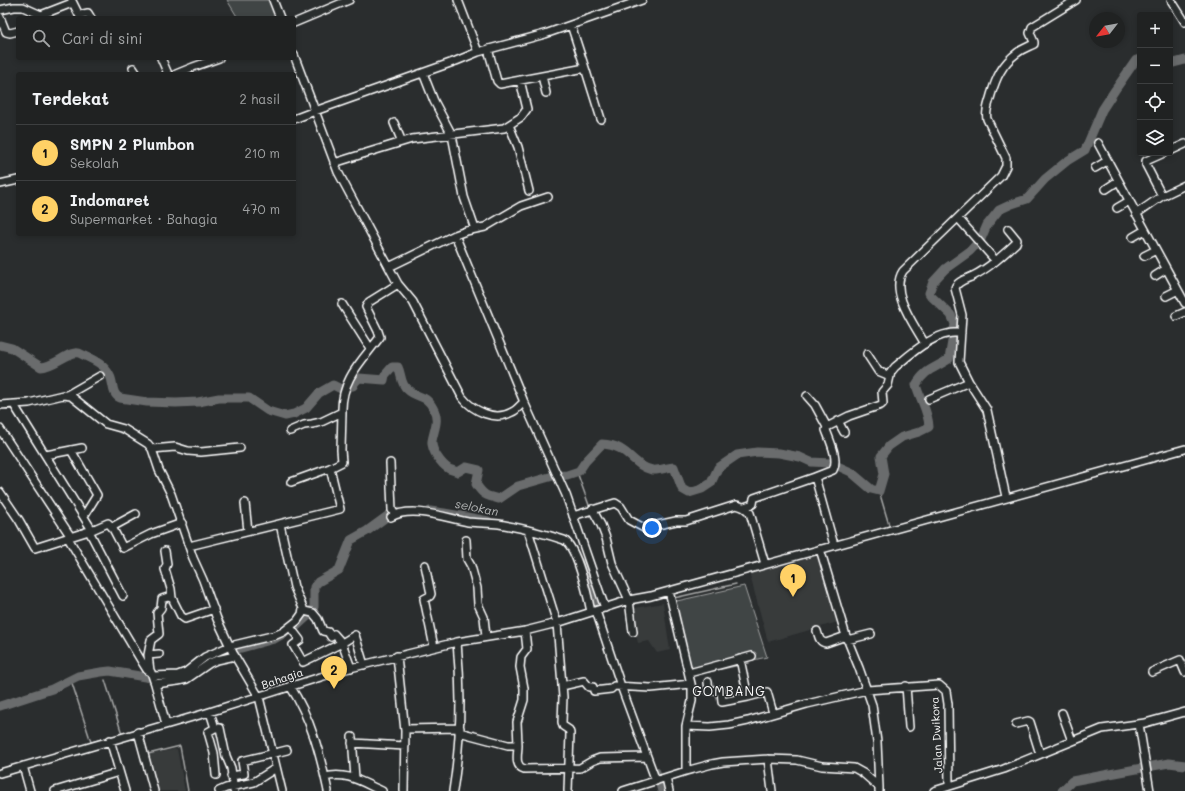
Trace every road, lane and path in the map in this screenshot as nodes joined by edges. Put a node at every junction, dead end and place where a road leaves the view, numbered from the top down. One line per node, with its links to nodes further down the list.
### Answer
1 (273, 0): 13 (street)
2 (349, 0): 15 (street)
3 (458, 0): 20 (street)
4 (642, 0): 17 (street)
5 (1076, 0): 56 (street)
6 (1171, 0): 16 (street)
7 (72, 2): 10 (street); 11 (street)
8 (18, 3): 9 (street); 10 (street)
9 (0, 10)
10 (38, 16)
11 (78, 16): 12 (street)
12 (90, 16)
13 (279, 16)
14 (0, 17): 18 (street)
15 (296, 22)
16 (1185, 22)
17 (571, 25): 19 (street); 24 (street)
18 (16, 32)
19 (488, 49): 20 (street); 29 (street)
20 (478, 52): 27 (street)
21 (162, 60): 25 (street)
22 (213, 60): 26 (street)
23 (296, 60): 31 (street)
24 (585, 68): 28 (street); 33 (street)
25 (167, 72)
26 (181, 72)
27 (424, 73): 31 (street); 36 (street)
28 (542, 76): 29 (street); 30 (street)
29 (520, 80): 35 (street)
30 (546, 93)
31 (315, 111): 32 (street); 43 (street)
32 (296, 119)
33 (601, 119)
34 (394, 123): 37 (street)
35 (509, 125): 36 (street); 50 (street)
36 (452, 134): 37 (street); 57 (street)
37 (402, 142): 43 (street)
38 (1098, 143): 42 (street)
39 (1185, 144): 40 (street)
40 (1173, 150)
41 (1158, 156): 51 (street)
42 (1107, 162): 44 (street); 46 (street)
43 (334, 163): 65 (street)
44 (1095, 168)
45 (16, 180): 47 (street)
46 (1118, 181): 49 (street); 53 (street)
47 (0, 184)
48 (1185, 186): 51 (street)
49 (1106, 189)
50 (529, 191)
51 (1162, 196): 55 (street)
52 (548, 197): 57 (street)
53 (1129, 201): 54 (street); 55 (street)
54 (1117, 208)
55 (1136, 214): 59 (street)
56 (958, 218): 64 (street); 76 (street)
57 (475, 229): 60 (street)
58 (1008, 229): 64 (street)
59 (1144, 230): 61 (street); 62 (street)
60 (455, 235): 65 (street); 85 (street)
61 (1133, 237)
62 (1156, 250): 63 (street); 66 (street)
63 (1144, 256)
64 (994, 260): 75 (street)
65 (389, 267): 68 (street)
66 (1166, 269): 67 (street); 69 (street)
67 (1155, 276)
68 (398, 284): 77 (street); 85 (street)
69 (1178, 290): 70 (street); 71 (street)
70 (1166, 296)
71 (1185, 303)
72 (342, 304): 77 (street)
73 (1185, 312): 74 (street)
74 (1176, 316)
75 (955, 333): 76 (street); 81 (street)
76 (924, 344): 80 (street)
77 (370, 348): 88 (street)
78 (867, 354): 80 (street)
79 (100, 376): 82 (street)
80 (890, 376): 89 (street)
81 (969, 382): 84 (street); 105 (street)
82 (67, 395): 86 (street); 96 (street)
83 (808, 396): 90 (street)
84 (929, 399)
85 (524, 402): 111 (street)
86 (14, 405): 87 (street); 99 (street)
87 (0, 406)
88 (342, 412): 92 (street); 101 (street)
89 (838, 421): 90 (street); 93 (street)
90 (827, 428): 102 (street)
91 (0, 429): 118 (street)
92 (290, 431)
93 (844, 432)
94 (82, 448): 98 (street)
95 (240, 448): 96 (street)
96 (152, 449): 112 (street)
97 (1185, 449): 105 (street, Bahagia)
98 (71, 450): 99 (street); 110 (street)
99 (46, 455): 110 (street)
100 (390, 462): 115 (street)
101 (330, 468): 103 (street); 113 (street)
102 (815, 477): 107 (street); 120 (street)
103 (290, 482)
104 (0, 492): 118 (street)
105 (1006, 497): 120 (street, Bahagia)
106 (245, 503): 117 (street)
107 (744, 507): 108 (street); 124 (street)
108 (590, 510): 111 (street); 129 (street)
109 (136, 514): 114 (street)
110 (84, 516): 116 (street)
111 (573, 516): 131 (street)
112 (182, 523): 114 (street); 121 (street)
113 (280, 524): 117 (street); 132 (street)
114 (112, 527): 116 (street)
115 (528, 530): 131 (street); 133 (street)
116 (90, 531): 118 (street); 127 (street)
117 (248, 531): 121 (street)
118 (69, 538): 155 (street)
119 (466, 540): 139 (street)
120 (834, 545): 122 (street, Bahagia)
121 (189, 546): 130 (street)
122 (820, 549): 124 (street, Bahagia); 140 (street)
123 (165, 551): 128 (street)
124 (764, 564): 126 (street, Bahagia)
125 (425, 565): 143 (street)
126 (669, 593): 129 (street, Bahagia); 152 (street)
127 (123, 596)
128 (172, 598): 130 (street); 146 (street)
129 (627, 602): 131 (street, Bahagia); 137 (street)
130 (214, 609): 144 (street)
131 (598, 610): 133 (street, Bahagia); 160 (street)
132 (304, 611): 134 (street); 142 (street)
133 (557, 623): 135 (street, Bahagia); 159 (street)
134 (291, 628): 142 (street); 144 (street)
135 (525, 631): 139 (street, Bahagia); 180 (street)
136 (817, 631): 140 (street)
137 (633, 632)
138 (870, 634): 140 (street)
139 (486, 637): 141 (street, Bahagia)
140 (846, 638): 162 (street)
141 (457, 642): 143 (street, Bahagia); 176 (street)
142 (342, 643): 150 (street); 151 (street)
143 (434, 647): 147 (street, Bahagia)
144 (232, 651): 155 (street); 155 (street); 163 (street)
145 (158, 654): 146 (street)
146 (148, 655): 155 (street)
147 (397, 656): 150 (street, Bahagia); 175 (street)
148 (752, 656): 149 (street)
149 (741, 663): 152 (street); 164 (street)
150 (364, 664): 151 (street, Bahagia)
151 (351, 668): 158 (street, Bahagia)
152 (691, 672): 157 (street)
153 (1152, 672): 154 (street)
154 (1185, 672)
155 (152, 676): 169 (street)
156 (708, 682): 164 (street)
157 (691, 684): 160 (street); 172 (street)
158 (290, 686): 163 (street, Bahagia); 195 (street)
159 (562, 686): 160 (street); 189 (street)
160 (624, 686): 185 (street)
161 (906, 686): 162 (street, Jalan Dwikora); 173 (street); 198 (street, Jalan Dwikora)
162 (867, 690): 167 (street, Jalan Dwikora); 201 (street)
163 (259, 697): 165 (street, Bahagia); 183 (street)
164 (748, 697): 167 (street)
165 (210, 712): 169 (street, Bahagia); 174 (street)
166 (1185, 712): 171 (street)
167 (773, 713): 172 (street, Jalan Dwikora)
168 (1062, 713): 179 (street)
169 (166, 724): 177 (street, Bahagia)
170 (1016, 724): 184 (street)
171 (1139, 724): 179 (street); 217 (street)
172 (686, 726): 190 (street)
173 (909, 727)
174 (215, 728): 193 (street); 194 (street)
175 (405, 730): 176 (street); 181 (street)
176 (460, 730): 180 (street); 211 (street)
177 (138, 732): 178 (street, Bahagia); 205 (street)
178 (110, 740): 187 (street, Bahagia); 191 (street)
179 (1072, 742): 184 (street)
180 (518, 745): 189 (street)
181 (405, 746): 196 (street); 210 (street)
182 (287, 750): 183 (street)
183 (273, 753): 188 (street); 194 (street)
184 (1040, 754): 198 (street)
185 (647, 757): 189 (street); 197 (street)
186 (768, 759): 190 (street); 201 (street); 215 (street)
187 (23, 766): 192 (street, Bahagia); 202 (street)
188 (276, 768): 200 (street); 207 (street)
189 (568, 769): 212 (street)
190 (686, 770): 197 (street)
191 (119, 772): 199 (street); 204 (street)
192 (0, 773)
193 (216, 775)
194 (232, 776): 200 (street)
195 (325, 777): 196 (street); 208 (street)
196 (355, 778): 209 (street)
197 (660, 780): 213 (street); 214 (street)
198 (949, 786): 216 (street)
199 (80, 787): 203 (street)
200 (234, 789): 206 (street)
201 (879, 789)
202 (30, 791)
203 (55, 791)
204 (125, 791)
205 (154, 791)
206 (219, 791)
207 (282, 791)
208 (328, 791)
209 (382, 791)
210 (404, 791)
211 (453, 791)
212 (568, 791)
213 (623, 791)
214 (669, 791)
215 (772, 791)
216 (934, 791)
217 (1150, 791)

